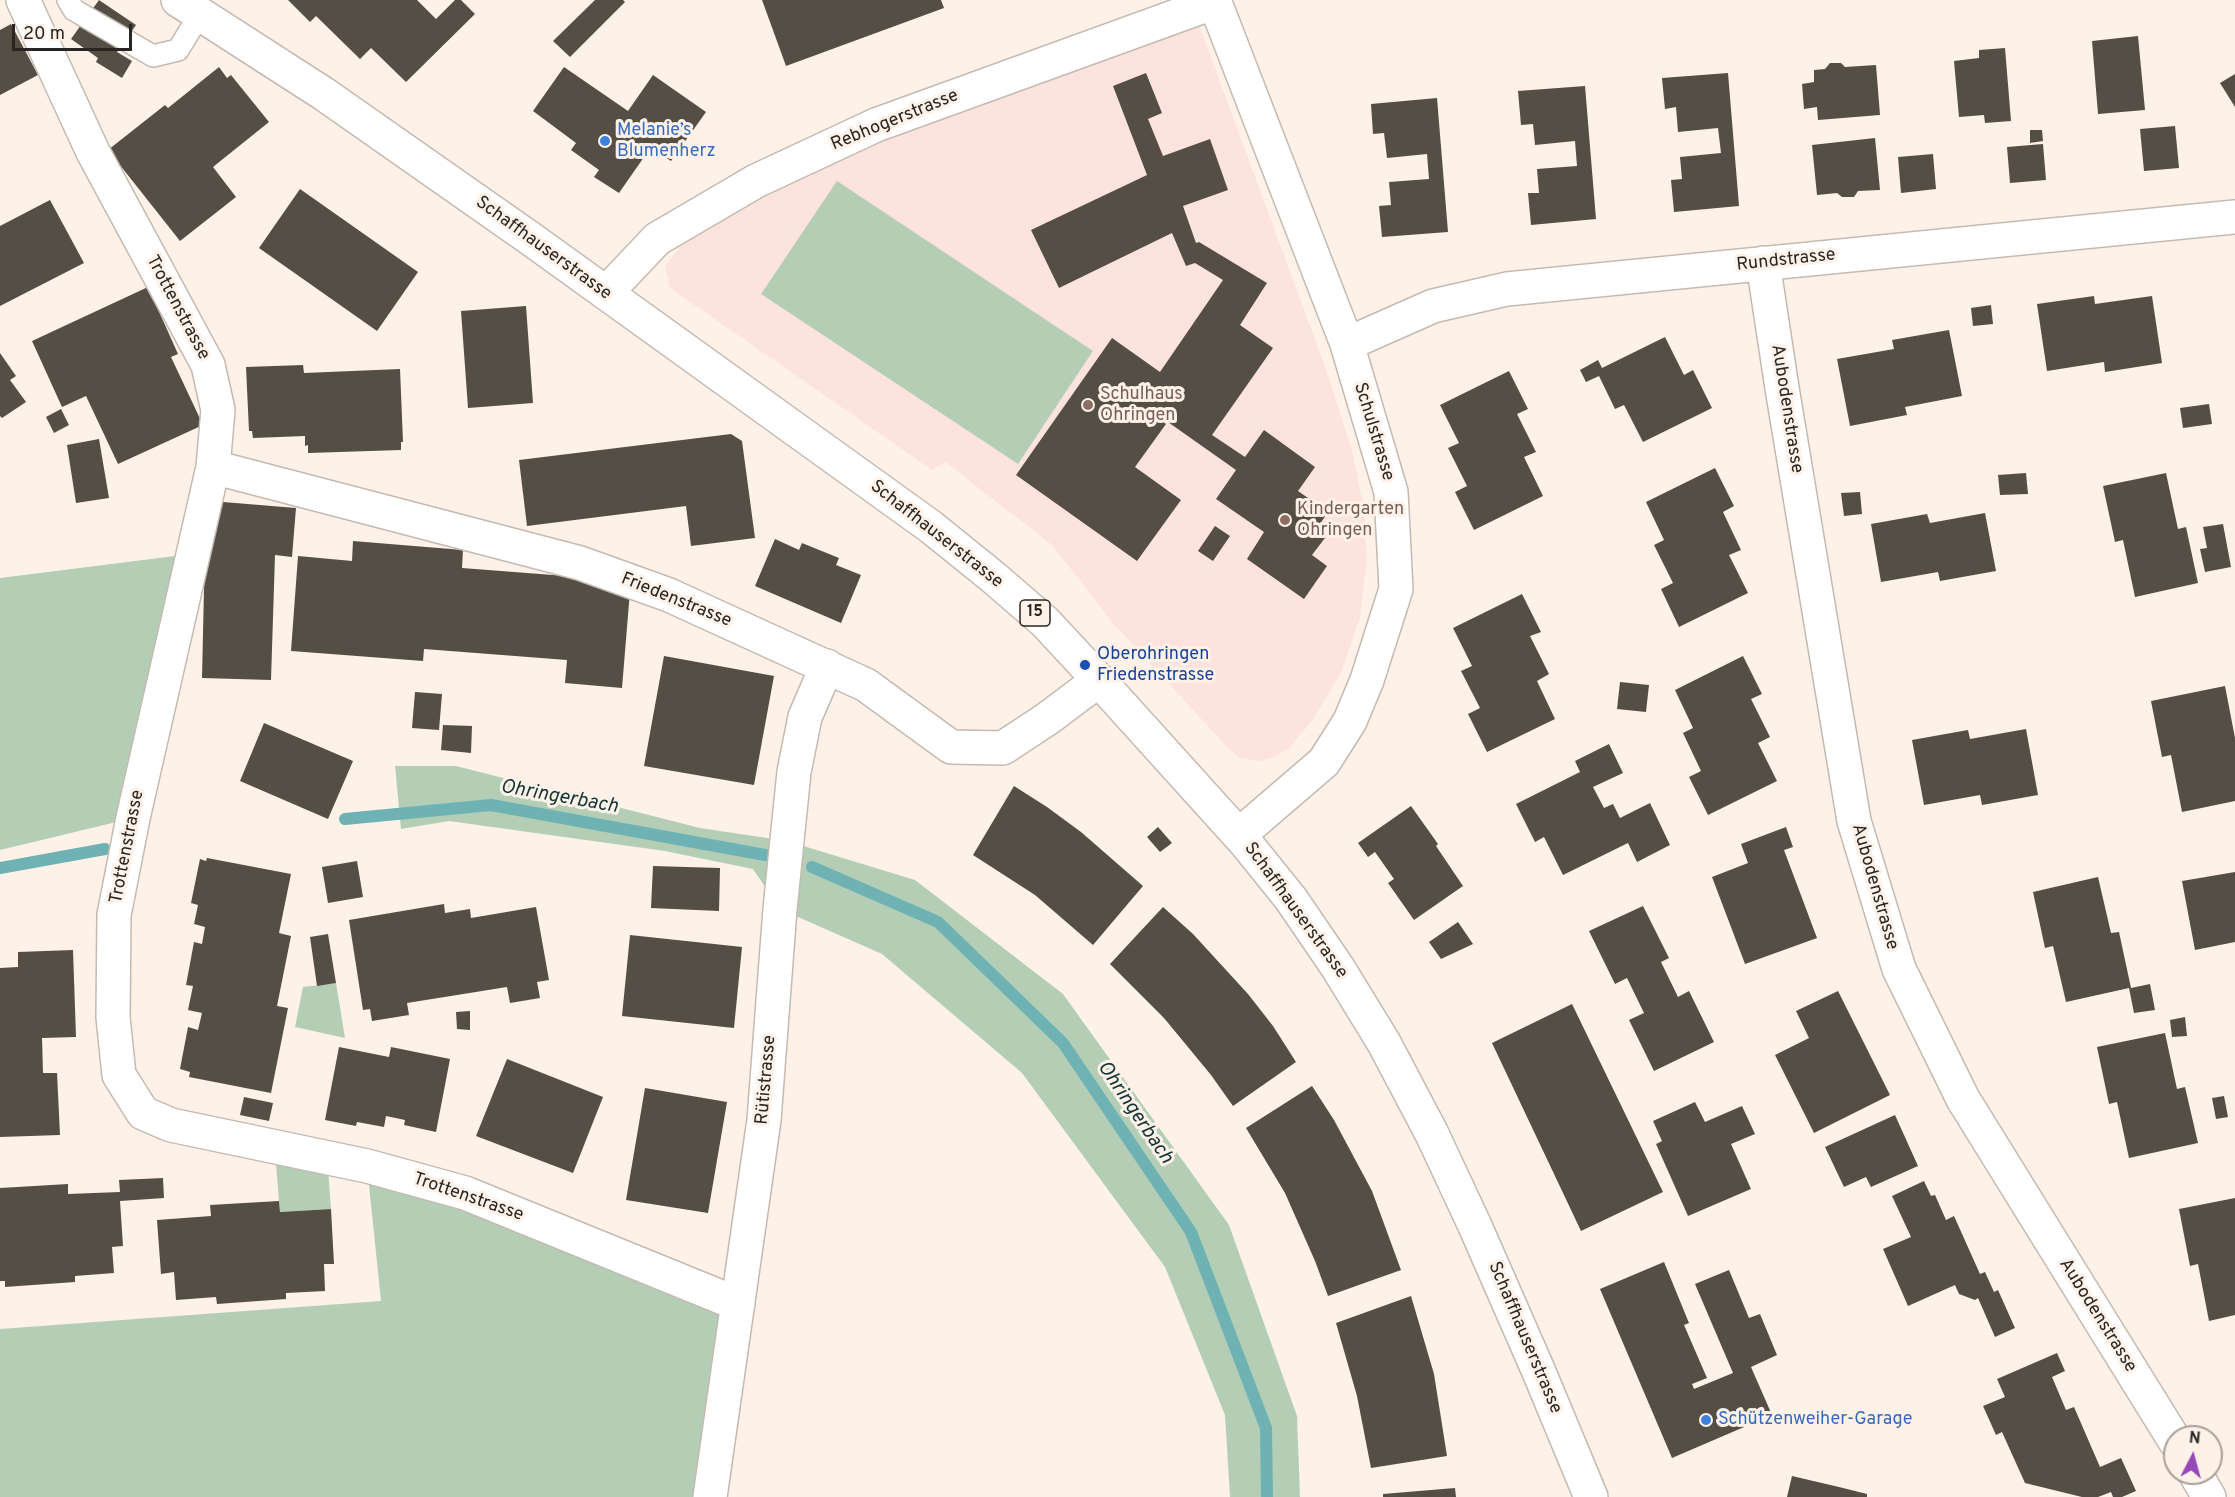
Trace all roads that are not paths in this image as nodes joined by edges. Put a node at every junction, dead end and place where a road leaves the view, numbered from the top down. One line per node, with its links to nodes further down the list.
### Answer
1 (23, 0): 9 (street, Trottenstrasse)
2 (68, 0): 4 (lane)
3 (1214, 1): 7 (street, Rebhogerstrasse); 8 (street, Schulstrasse)
4 (189, 7): 7 (street, Schaffhauserstrasse / 15)
5 (2235, 217): 6 (street, Rundstrasse)
6 (1763, 263): 8 (street, Rundstrasse); 14 (street, Aubodenstrasse)
7 (606, 293): 11 (street, Schaffhauserstrasse / 15)
8 (1347, 344): 12 (street, Schulstrasse)
9 (213, 467): 10 (street, Friedenstrasse); 13 (street, Trottenstrasse)
10 (827, 666): 11 (street, Friedenstrasse); 13 (street, Rütistrasse)
11 (1099, 680): 12 (street, Schaffhauserstrasse / 15)
12 (1239, 835): 16 (street, Schaffhauserstrasse / 15)
13 (738, 1304): 15 (street, Rütistrasse)
14 (2164, 1425)
15 (710, 1497)
16 (1591, 1497)

